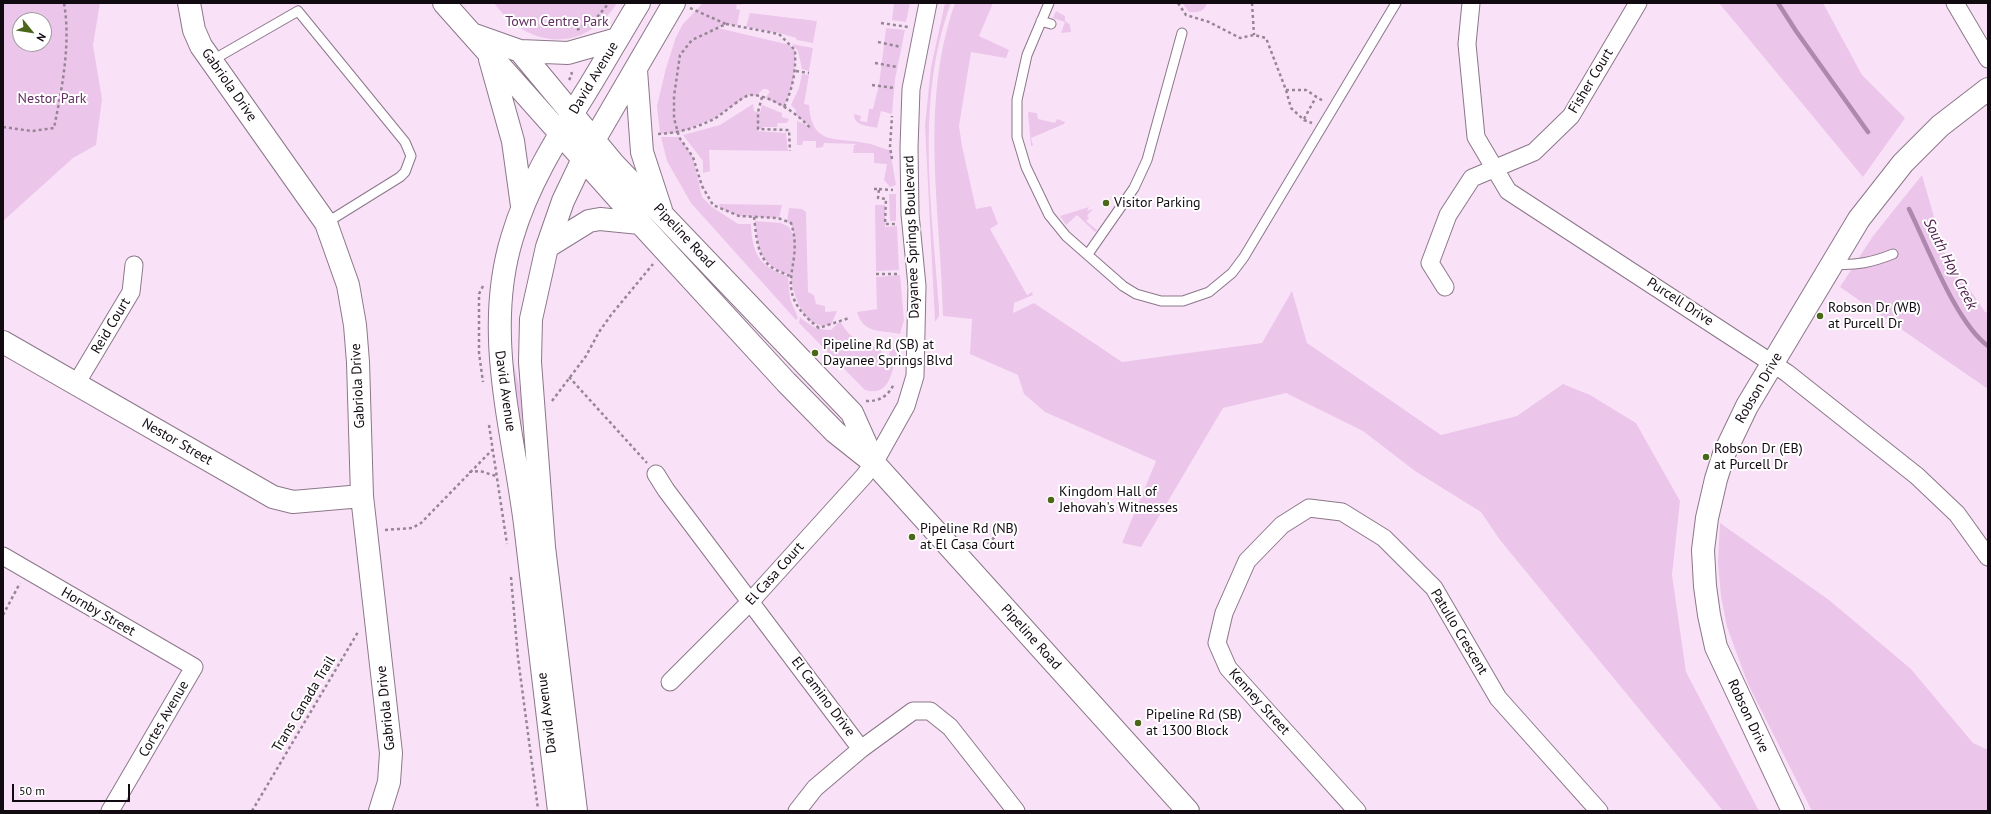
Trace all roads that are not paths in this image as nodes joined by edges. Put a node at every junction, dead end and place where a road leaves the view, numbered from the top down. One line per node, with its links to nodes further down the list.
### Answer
1 (189, 3): 19 (main road, Gabriola Drive)
2 (444, 3): 14 (main road, Pipeline Road)
3 (639, 3): 15 (main road, David Avenue)
4 (928, 3): 40 (street, Dayanee Springs Boulevard)
5 (1049, 3): 11 (lane)
6 (1396, 3): 32 (lane)
7 (1471, 3): 26 (street, Purcell Drive)
8 (1638, 3): 26 (street, Fisher Court)
9 (1955, 3): 18 (street)
10 (680, 4): 20 (main road, David Avenue)
11 (1041, 21): 12 (lane); 32 (lane)
12 (1051, 24)
13 (1182, 33): 32 (lane)
14 (472, 34): 16 (main road, Pipeline Road); 17 (main road, Pipeline Road)
15 (617, 39): 16 (main road); 22 (main road, David Avenue)
16 (520, 51): 22 (main road, Pipeline Road)
17 (489, 54): 23 (main road, Pipeline Road); 27 (main road)
18 (1988, 59)
19 (211, 61): 29 (main road, Gabriola Drive); 29 (lane)
20 (636, 70): 24 (main road, David Avenue); 28 (main road)
21 (1988, 89): 34 (main road, Robson Drive)
22 (572, 114): 23 (main road, David Avenue); 24 (main road, Pipeline Road)
23 (560, 134): 25 (main road, Pipeline Road); 27 (main road, David Avenue)
24 (594, 140): 25 (main road, David Avenue); 28 (main road, Pipeline Road)
25 (583, 159): 30 (main road, Pipeline Road); 31 (main road, David Avenue)
26 (1495, 169): 36 (street, Fisher Court); 38 (street, Purcell Drive)
27 (522, 206): 52 (main road, David Avenue)
28 (662, 213): 40 (main road, Pipeline Road)
29 (326, 222): 42 (main road, Gabriola Drive)
30 (640, 224): 31 (main road); 40 (main road, Pipeline Road)
31 (546, 247): 53 (main road, David Avenue)
32 (1088, 254)
33 (1894, 254): 34 (lane)
34 (1832, 263): 38 (main road, Robson Drive)
35 (134, 265): 39 (street, Reid Court)
36 (1445, 287)
37 (3, 342): 39 (main road, Nestor Street)
38 (1773, 364): 44 (street, Purcell Drive); 59 (main road, Robson Drive)
39 (76, 384): 42 (main road, Nestor Street)
40 (874, 462): 46 (street, El Casa Court); 56 (main road, Pipeline Road)
41 (656, 474): 46 (street, El Camino Drive)
42 (362, 496): 51 (main road, Gabriola Drive)
43 (3, 556): 47 (street, Hornby Street)
44 (1988, 558)
45 (1241, 575): 57 (street, Kenney Street); 58 (street, Patullo Crescent)
46 (751, 601): 48 (street, El Casa Court); 49 (street, El Camino Drive)
47 (194, 668): 50 (street, Cortes Avenue)
48 (670, 682)
49 (862, 749): 54 (street); 55 (street, El Camino Drive)
50 (110, 811)
51 (380, 811)
52 (559, 811)
53 (576, 811)
54 (798, 811)
55 (1016, 811)
56 (1188, 811)
57 (1357, 811)
58 (1599, 811)
59 (1793, 811)

